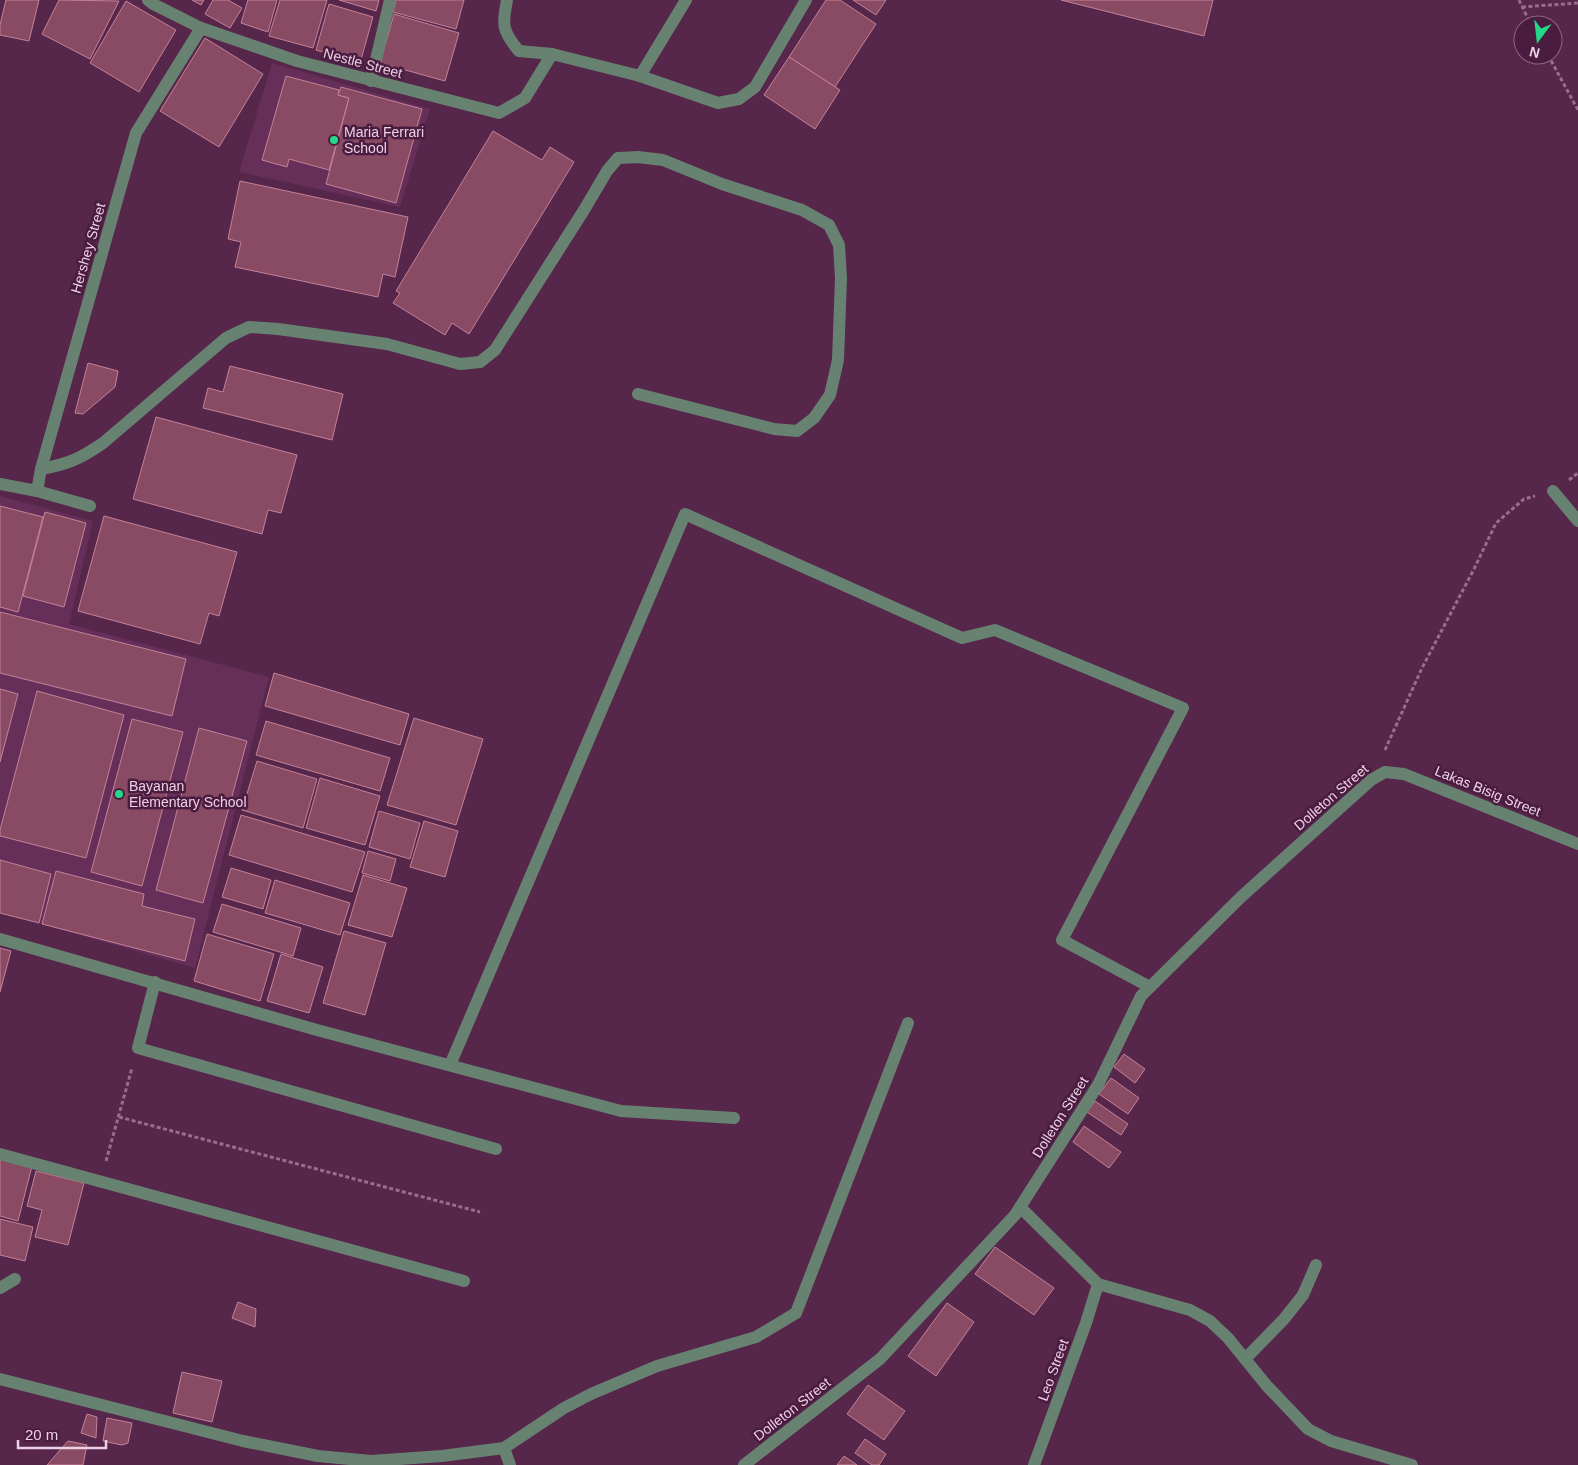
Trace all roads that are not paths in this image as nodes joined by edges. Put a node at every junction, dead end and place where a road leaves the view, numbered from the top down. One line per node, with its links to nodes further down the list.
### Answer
1 (390, 0): 9 (street)
2 (508, 0): 7 (street)
3 (686, 0): 8 (street)
4 (806, 0): 8 (street)
5 (152, 1): 6 (street, Nestle Street)
6 (201, 28): 9 (street, Nestle Street); 11 (street, Hershey Street)
7 (552, 54): 8 (street); 9 (street, Nestle Street)
8 (640, 76)
9 (371, 81)
10 (638, 394): 11 (street)
11 (41, 469): 13 (street, Hershey Street)
12 (0, 484): 13 (street)
13 (37, 491): 15 (street)
14 (1553, 491): 16 (street)
15 (90, 506)
16 (1578, 520)
17 (1385, 772): 18 (street, Lakas Bisig Street); 21 (street, Dolleton Street)
18 (1578, 844)
19 (0, 939): 20 (street)
20 (155, 982): 23 (street); 25 (street)
21 (1150, 987): 23 (street); 27 (street, Dolleton Street)
22 (908, 1023): 35 (street)
23 (450, 1065): 24 (street)
24 (734, 1118)
25 (496, 1150)
26 (0, 1154): 30 (street)
27 (1020, 1208): 31 (street); 37 (street, Dolleton Street)
28 (1316, 1265): 33 (street)
29 (15, 1279): 32 (street)
30 (464, 1282)
31 (1098, 1284): 33 (street); 38 (street, Leo Street)
32 (0, 1288)
33 (1245, 1359): 39 (street)
34 (0, 1379): 35 (street)
35 (504, 1448): 36 (street)
36 (510, 1465)
37 (746, 1465)
38 (1034, 1465)
39 (1412, 1465)

